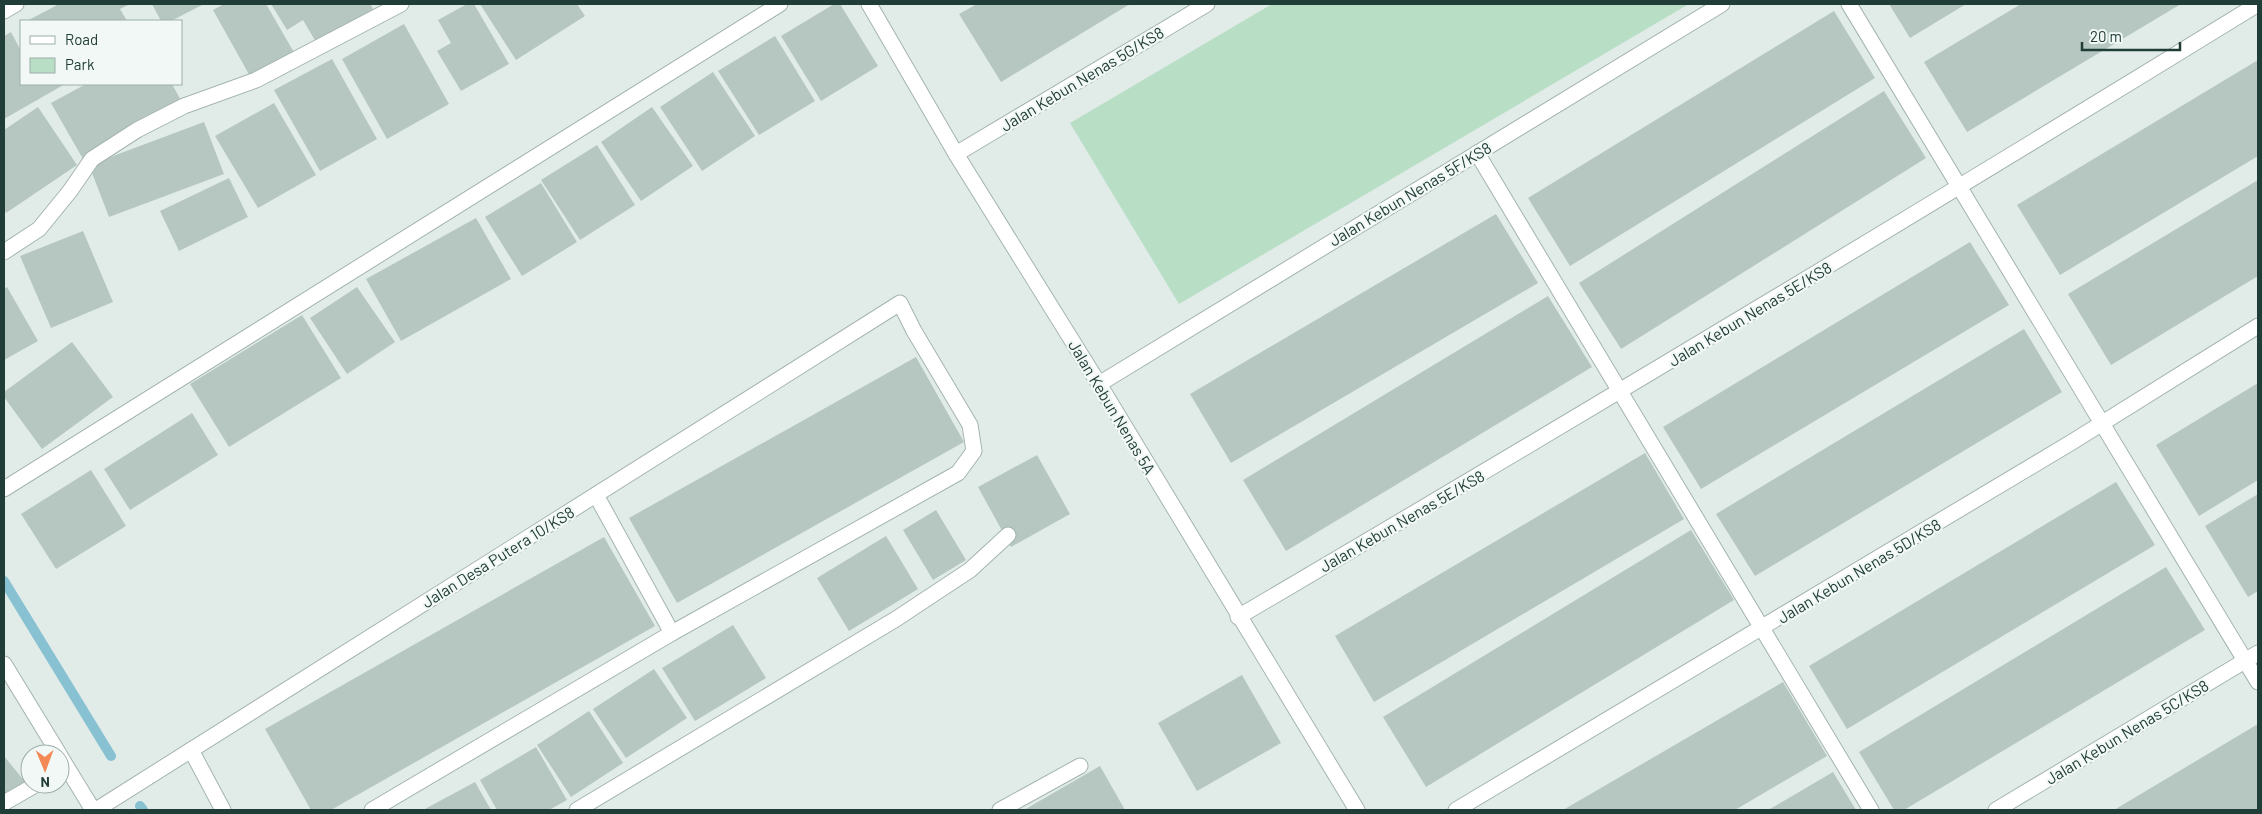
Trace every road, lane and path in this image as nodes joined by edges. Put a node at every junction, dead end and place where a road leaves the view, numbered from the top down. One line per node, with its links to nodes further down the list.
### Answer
1 (16, 4): 9 (street)
2 (401, 4): 13 (street)
3 (780, 4): 18 (street)
4 (869, 4): 11 (street, Jalan Kebun Nenas 5A)
5 (1207, 4): 11 (street, Jalan Kebun Nenas 5G/KS8)
6 (1722, 4): 10 (street, Jalan Kebun Nenas 5F/KS8)
7 (1849, 4): 12 (street)
8 (2258, 4): 12 (street, Jalan Kebun Nenas 5E/KS8)
9 (4, 11)
10 (1477, 153): 15 (street, Jalan Kebun Nenas 5F/KS8); 16 (street)
11 (956, 154): 15 (street, Jalan Kebun Nenas 5A)
12 (1960, 188): 16 (street, Jalan Kebun Nenas 5E/KS8); 17 (street)
13 (4, 252)
14 (2258, 326): 17 (street, Jalan Kebun Nenas 5D/KS8)
15 (1099, 384): 21 (street, Jalan Kebun Nenas 5A)
16 (1621, 392): 21 (street, Jalan Kebun Nenas 5E/KS8); 22 (street)
17 (2103, 423): 22 (street, Jalan Kebun Nenas 5D/KS8); 24 (street)
18 (4, 489)
19 (596, 495): 23 (street); 23 (street, Jalan Desa Putera 10/KS8); 28 (street, Jalan Desa Putera 10/KS8)
20 (1008, 535): 36 (street)
21 (1238, 618): 38 (street, Jalan Kebun Nenas 5A)
22 (1763, 628): 39 (street, Jalan Kebun Nenas 5D/KS8); 40 (street)
23 (672, 633): 35 (street)
24 (2252, 657): 26 (street); 41 (street, Jalan Kebun Nenas 5C/KS8)
25 (6, 673): 27 (street)
26 (2258, 682)
27 (50, 744)
28 (191, 750): 33 (street, Jalan Desa Putera 10/KS8); 34 (street)
29 (1080, 766): 37 (street)
30 (70, 775): 33 (street)
31 (20, 794): 32 (street)
32 (4, 803)
33 (94, 810)
34 (223, 810)
35 (372, 810)
36 (577, 810)
37 (1000, 810)
38 (1356, 810)
39 (1456, 810)
40 (1871, 810)
41 (1996, 810)

